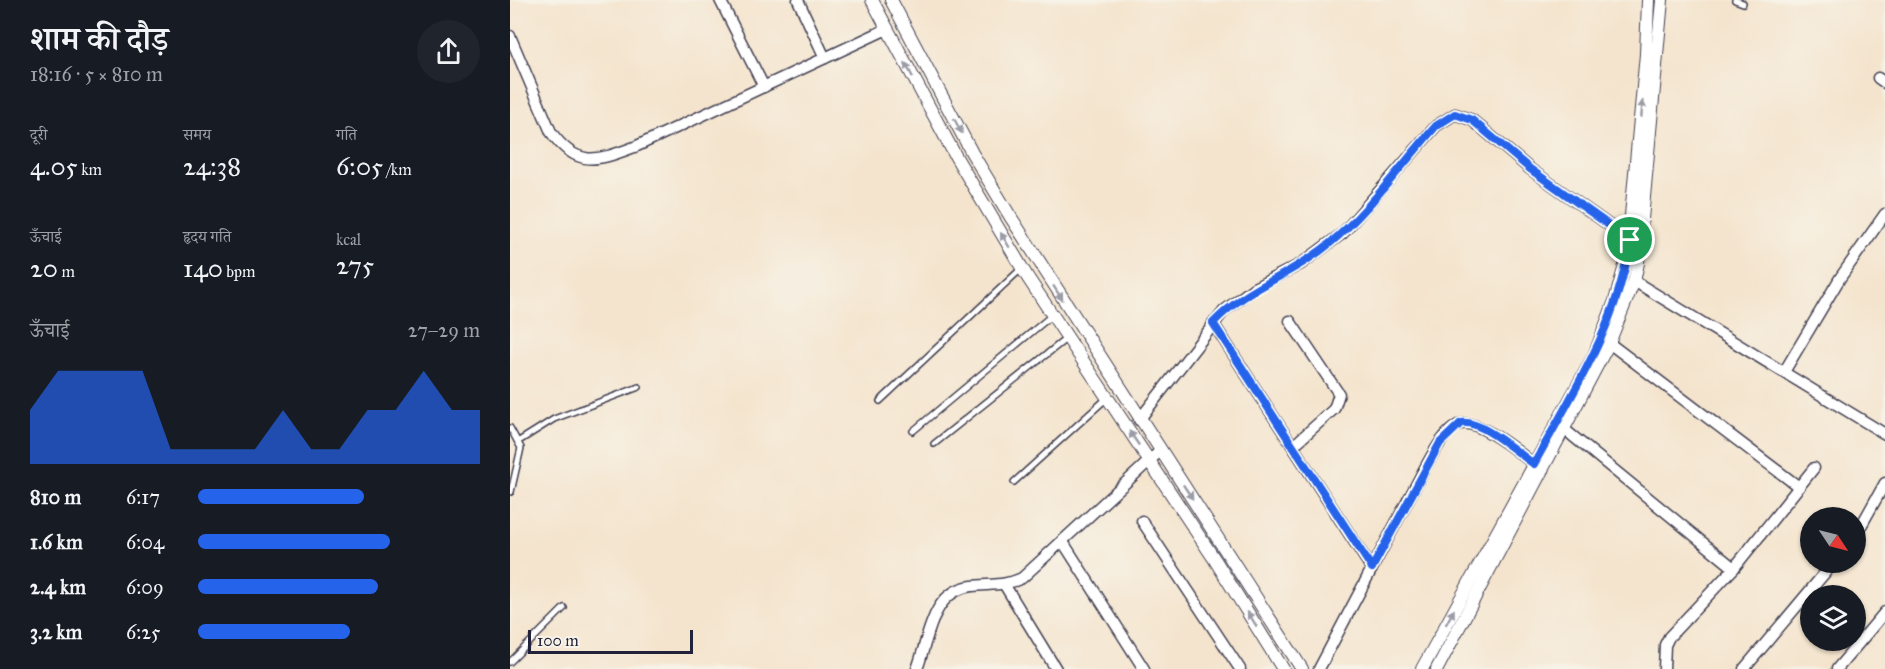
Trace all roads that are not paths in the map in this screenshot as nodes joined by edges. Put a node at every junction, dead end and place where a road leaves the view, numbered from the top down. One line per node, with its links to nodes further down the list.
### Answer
1 (720, 0): 12 (street)
2 (798, 0): 11 (street)
3 (872, 0): 9 (street)
4 (891, 0): 26 (street, one-way to 26)
5 (1648, 0): 14 (street, one-way to 5)
6 (1662, 0): 16 (street)
7 (1735, 0): 8 (lane)
8 (1743, 3)
9 (887, 29): 11 (street); 15 (street, one-way to 9)
10 (510, 36): 12 (street)
11 (825, 58): 12 (street)
12 (764, 87)
13 (1885, 213): 22 (street)
14 (1630, 240): 19 (street); 36 (street)
15 (1022, 268): 17 (street); 25 (lane)
16 (1634, 281): 21 (street); 22 (street)
17 (1053, 315): 20 (street); 29 (lane)
18 (1290, 321): 33 (street)
19 (1213, 323): 26 (street); 33 (street)
20 (1067, 338): 24 (street); 32 (lane)
21 (1609, 343): 28 (street); 40 (street)
22 (1784, 372): 30 (street)
23 (639, 387): 31 (lane)
24 (1107, 397): 35 (street, one-way to 24); 38 (lane)
25 (880, 401)
26 (1139, 420): 34 (street)
27 (510, 428): 31 (lane)
28 (1564, 429): 46 (street); 60 (street)
29 (914, 430)
30 (1885, 434)
31 (519, 441): 41 (lane)
32 (934, 444)
33 (1293, 446): 45 (street)
34 (1160, 451): 35 (street); 57 (street, one-way to 57)
35 (1149, 460): 44 (street); 56 (street, one-way to 35)
36 (1534, 464): 45 (street); 59 (street, one-way to 36)
37 (1814, 468): 40 (street)
38 (1014, 482)
39 (1885, 483): 42 (street)
40 (1799, 487): 46 (street)
41 (511, 492)
42 (1866, 517)
43 (1142, 521): 55 (street)
44 (1063, 542): 48 (street); 54 (street)
45 (1372, 568): 58 (street)
46 (1734, 568): 61 (street)
47 (1825, 573): 62 (street)
48 (1004, 584): 52 (street); 53 (street)
49 (564, 609): 51 (lane)
50 (1885, 612): 63 (street)
51 (510, 662)
52 (917, 669)
53 (1056, 669)
54 (1144, 669)
55 (1240, 669)
56 (1283, 669)
57 (1302, 669)
58 (1319, 669)
59 (1422, 669)
60 (1437, 669)
61 (1664, 669)
62 (1744, 669)
63 (1837, 669)

